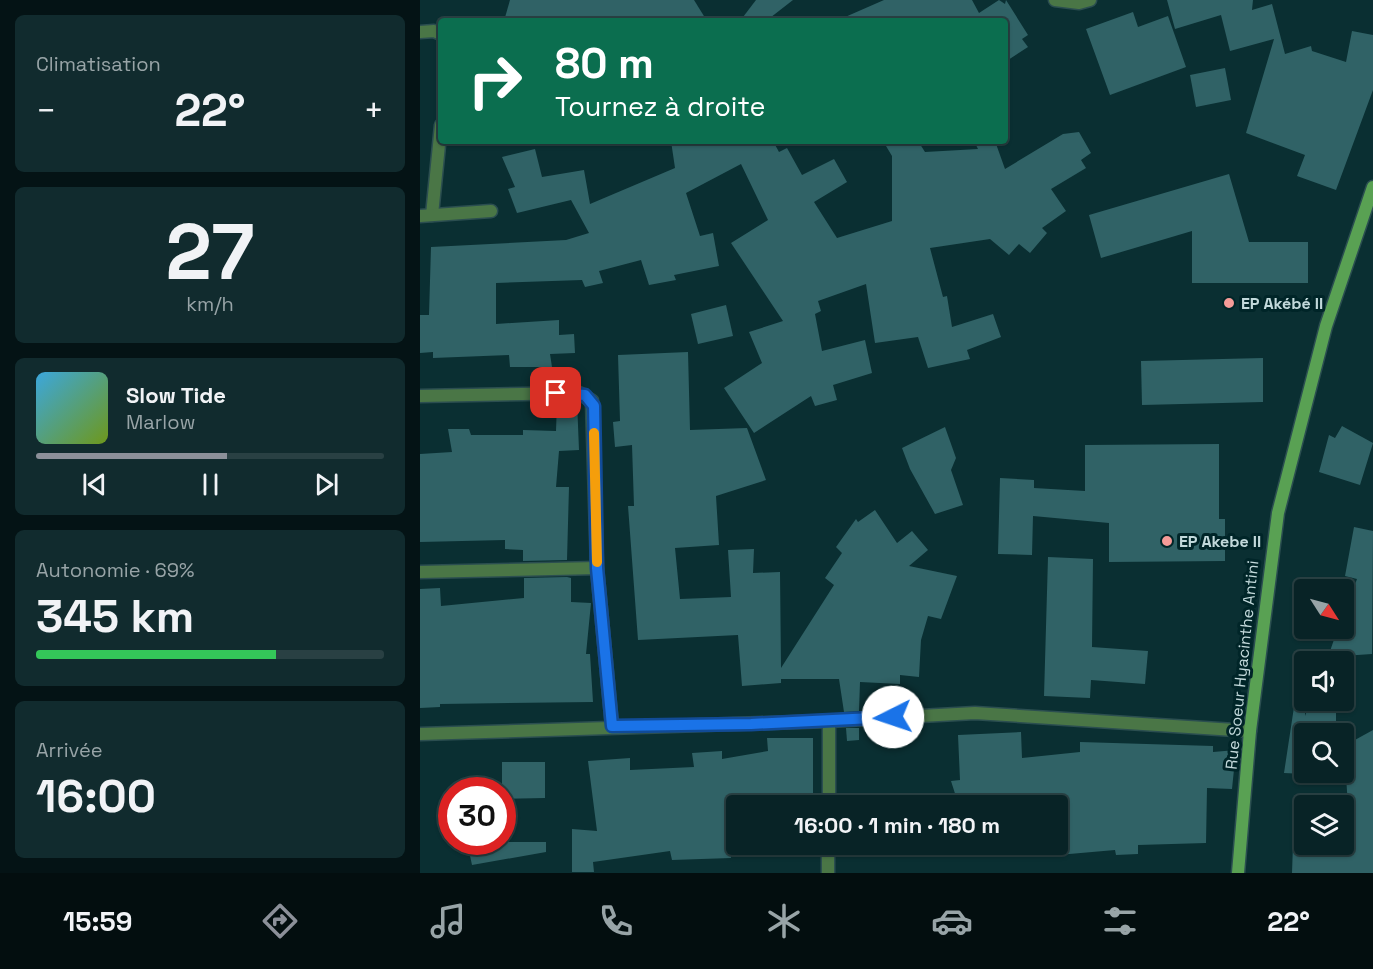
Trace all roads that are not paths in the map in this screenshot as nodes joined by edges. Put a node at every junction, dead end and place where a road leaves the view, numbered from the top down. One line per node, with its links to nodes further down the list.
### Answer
1 (1055, 0): 2 (street)
2 (1090, 0)
3 (420, 32): 4 (street)
4 (438, 33)
5 (438, 142): 8 (street)
6 (1373, 187): 14 (main road, Rue Soeur Hyacinthe Antini)
7 (491, 211): 8 (street)
8 (426, 215)
9 (420, 396): 10 (street)
10 (597, 568): 11 (street); 13 (street)
11 (420, 572)
12 (829, 721): 13 (street); 14 (street); 16 (street)
13 (612, 726): 15 (street)
14 (1250, 732): 19 (main road, Rue Soeur Hyacinthe Antini)
15 (420, 734)
16 (829, 795)
17 (828, 855): 18 (street)
18 (828, 873)
19 (1238, 873)

